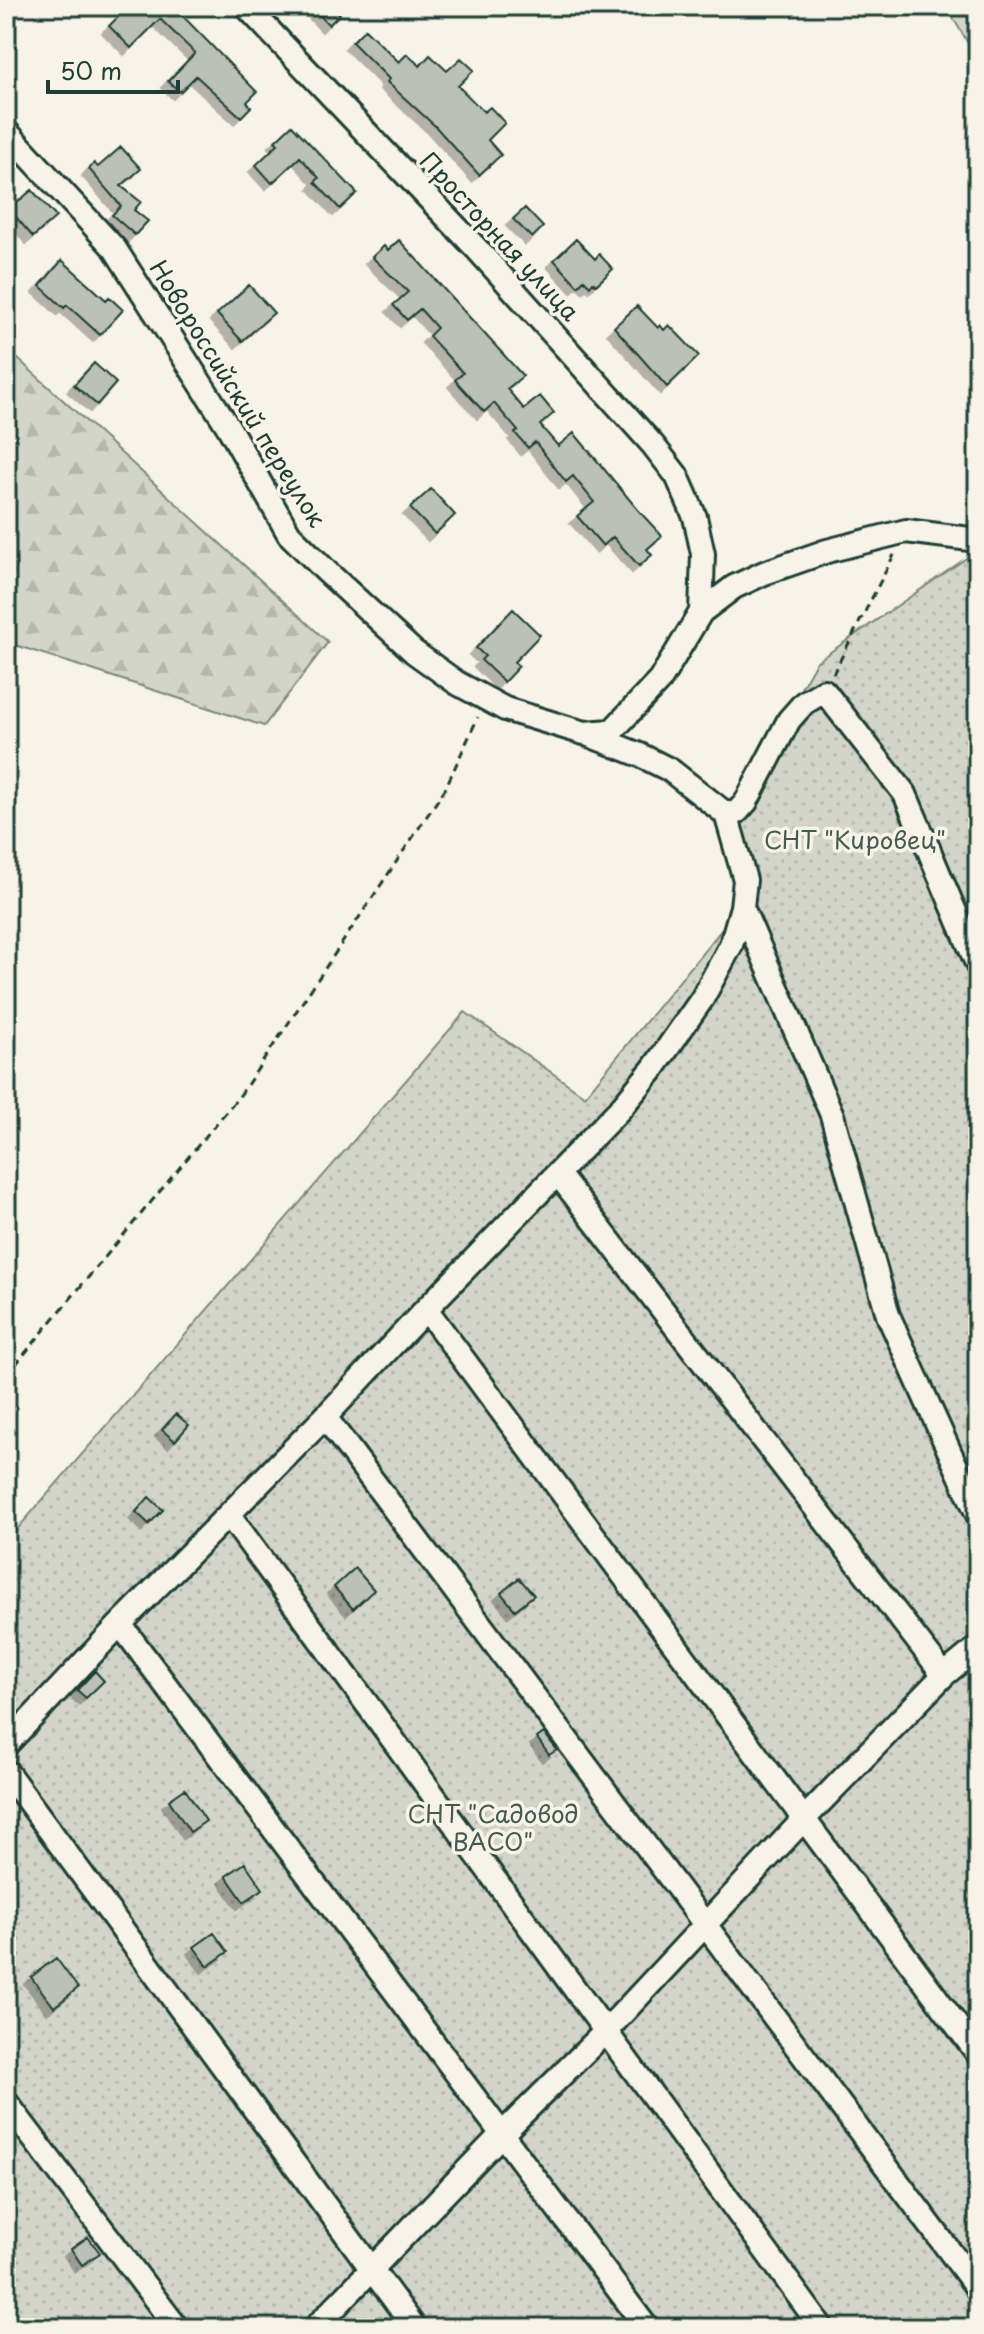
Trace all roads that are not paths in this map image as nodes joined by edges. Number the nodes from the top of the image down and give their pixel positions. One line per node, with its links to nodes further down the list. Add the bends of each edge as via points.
1 (246, 6): 4 (street, Просторная улица, via 476,248 677,476 695,517 703,554)
2 (6, 131): 5 (street, Новороссийский переулок, via 115,249 229,428 289,534 414,652 457,683 505,709)
3 (978, 540): 4 (street, via 906,531 827,551 734,587)
4 (701, 612): 5 (street, via 660,680 612,731)
5 (584, 733): 6 (street, Новороссийский переулок, via 670,770)
6 (726, 814): 7 (street, via 745,880); 8 (street, via 746,802 789,720 824,691 905,794)
7 (742, 907): 9 (street, via 731,945 678,1034 619,1110); 13 (street, via 832,1115 888,1315)
8 (978, 966)
9 (558, 1174): 10 (street); 16 (street)
10 (426, 1309): 11 (street); 19 (street)
11 (325, 1417): 12 (street); 20 (street)
12 (229, 1515): 14 (street); 21 (street)
13 (978, 1515)
14 (120, 1624): 17 (street); 24 (street)
15 (978, 1647): 16 (street)
16 (944, 1675): 19 (street)
17 (6, 1745)
18 (6, 1771): 25 (street)
19 (804, 1819): 20 (street); 22 (street)
20 (704, 1924): 21 (street); 26 (street)
21 (605, 2032): 24 (street); 31 (street)
22 (978, 2054)
23 (6, 2102): 27 (street)
24 (502, 2134): 25 (street); 30 (street)
25 (372, 2269): 28 (street); 29 (street)
26 (978, 2289)
27 (177, 2328)
28 (315, 2328)
29 (415, 2328)
30 (647, 2328)
31 (822, 2328)

